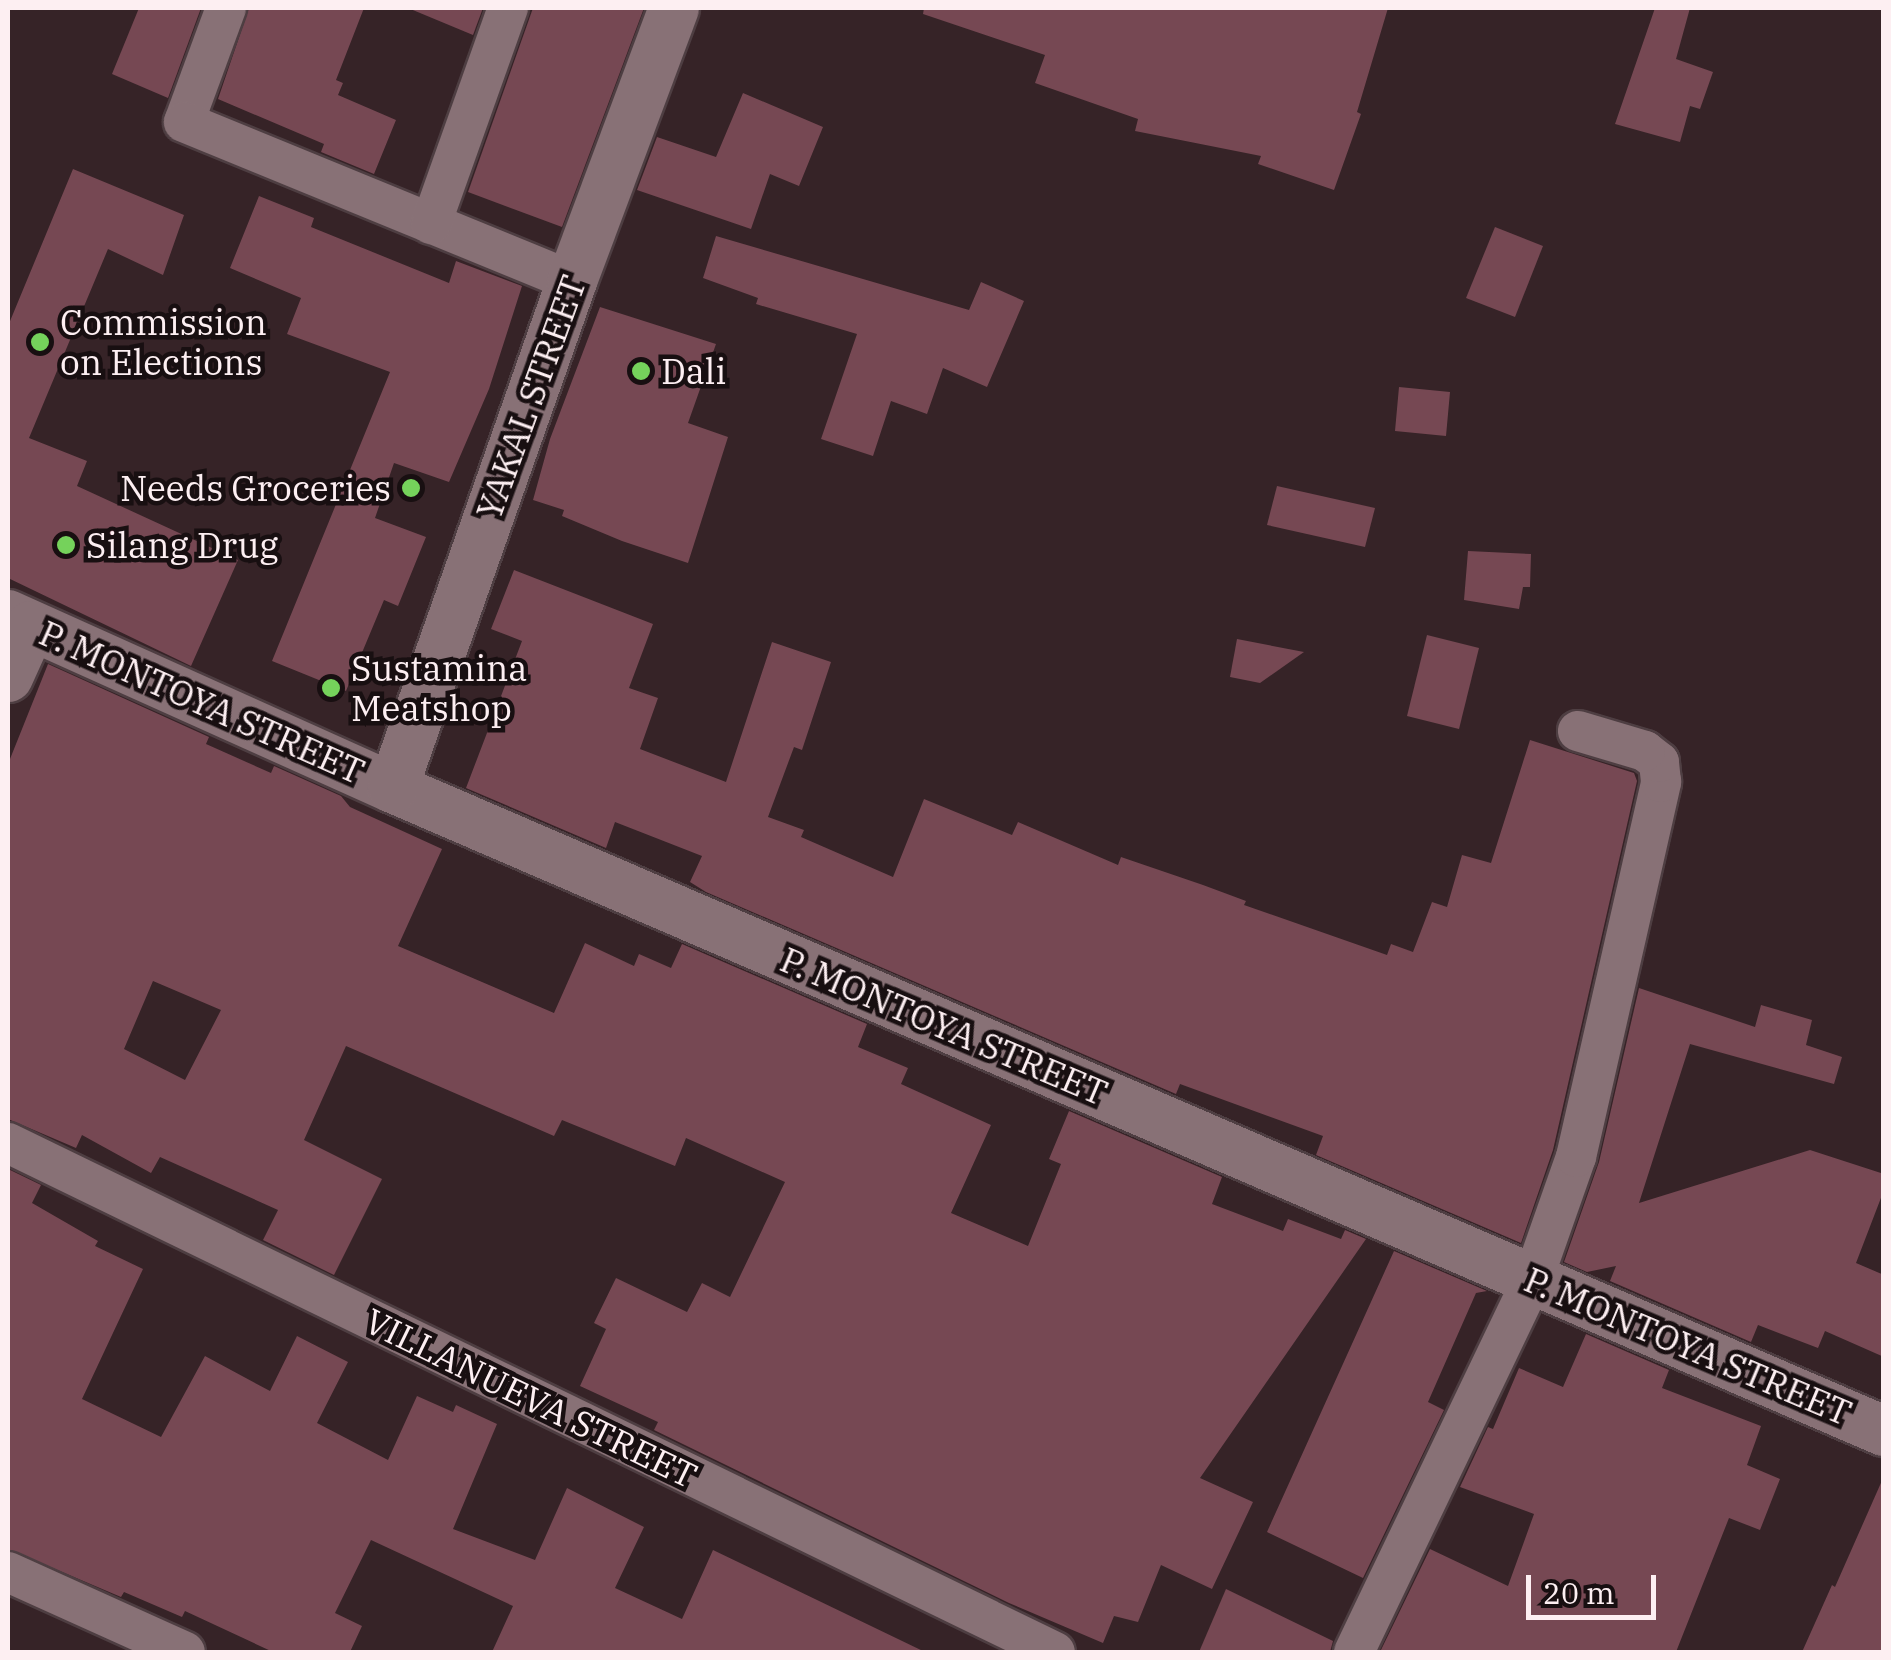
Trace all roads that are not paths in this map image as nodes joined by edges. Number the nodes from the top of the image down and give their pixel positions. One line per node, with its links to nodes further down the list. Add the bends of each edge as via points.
1 (226, 8): 4 (street, via 184,122)
2 (508, 8): 4 (street)
3 (674, 8): 5 (street, YAKAL STREET)
4 (431, 224): 5 (street)
5 (572, 281): 9 (street, YAKAL STREET)
6 (19, 620): 7 (street); 9 (street, P. MONTOYA STREET)
7 (8, 677)
8 (1578, 732): 11 (street, via 1645,751 1659,762 1661,782 1576,1157)
9 (393, 788): 11 (street, P. MONTOYA STREET)
10 (8, 1143): 15 (street, VILLANUEVA STREET)
11 (1533, 1279): 12 (street, P. MONTOYA STREET); 16 (street)
12 (1884, 1431)
13 (8, 1572): 14 (street)
14 (185, 1652)
15 (1055, 1652)
16 (1354, 1652)

